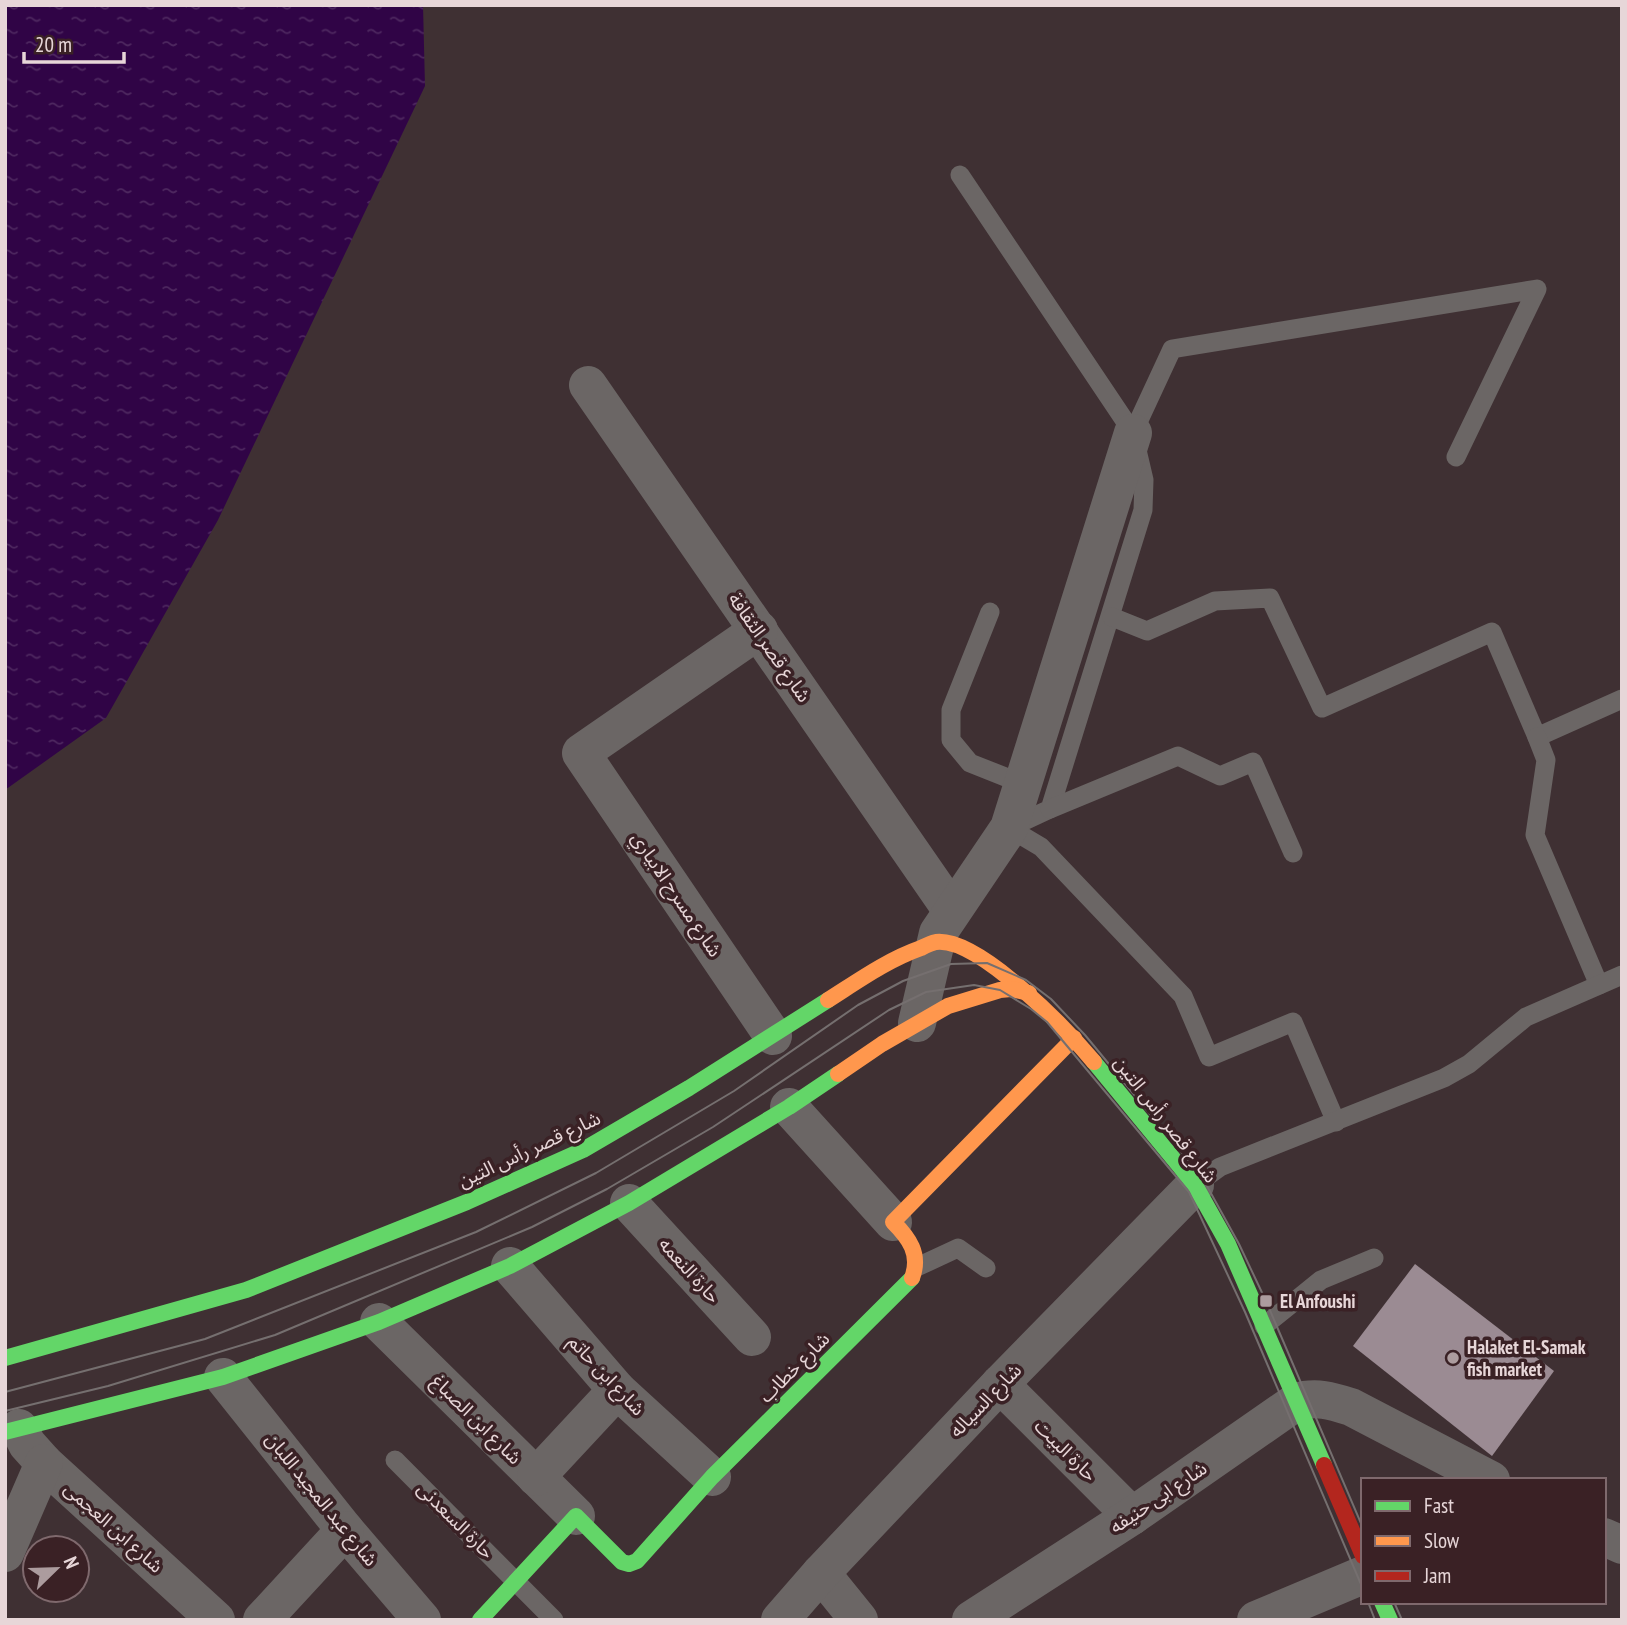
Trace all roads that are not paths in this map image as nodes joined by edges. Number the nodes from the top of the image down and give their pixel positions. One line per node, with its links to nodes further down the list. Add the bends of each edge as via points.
1 (960, 175): 3 (lane)
2 (588, 385): 7 (street, شارع قصر الثقافة)
3 (1133, 433): 4 (lane, via 1172,349 1537,289); 6 (lane, via 1144,480 1143,510); 10 (street)
4 (1456, 457)
5 (990, 612): 10 (lane, via 951,709 951,740 970,764)
6 (1112, 617): 9 (lane, via 1147,631 1215,601 1270,598 1322,708 1492,632); 11 (lane)
7 (759, 630): 14 (street, شارع قصر الثقافة); 19 (street, شارع مسرح الابياري, via 581,753)
8 (1622, 699): 9 (lane)
9 (1537, 737): 16 (lane, via 1546,760 1535,835)
10 (1023, 784): 12 (street)
11 (1050, 809): 12 (lane); 13 (lane, via 1178,756 1220,776 1253,762)
12 (1009, 828): 14 (street); 22 (lane, via 1041,847 1182,996 1209,1057 1293,1022)
13 (1293, 853)
14 (944, 927): 17 (main road, شارع قصر رأس التين, via 967,950); 18 (street); 19 (main road, شارع قصر رأس التين)
15 (1622, 975): 16 (lane)
16 (1600, 985): 22 (lane, via 1526,1017 1469,1064 1444,1078)
17 (1029, 993): 18 (main road, via 1000,990 965,999); 20 (main road, شارع قصر رأس التين)
18 (917, 1023): 21 (main road)
19 (773, 1036): 33 (main road, شارع قصر رأس التين, via 583,1150 467,1202 246,1290)
20 (1074, 1038): 23 (main road, شارع قصر رأس التين); 25 (main road)
21 (789, 1107): 24 (main road); 25 (street)
22 (1336, 1122): 23 (lane, via 1220,1167)
23 (1195, 1185): 31 (main road, شارع قصر رأس التين, via 1228,1244); 35 (street, شارع السياله)
24 (629, 1203): 27 (main road); 32 (street, حارة النعمه)
25 (893, 1222): 28 (main road, via 907,1236)
26 (1374, 1258): 31 (lane, via 1321,1280)
27 (510, 1266): 30 (main road); 36 (street, شارع ابن حاتم)
28 (917, 1267): 29 (lane, via 958,1248); 42 (main road, شارع خطاب, via 911,1281)
29 (986, 1268)
30 (379, 1322): 34 (main road); 41 (street, شارع ابن الصباغ)
31 (1264, 1326): 37 (main road, شارع قصر رأس التين)
32 (751, 1337)
33 (5, 1358)
34 (223, 1377): 38 (main road); 46 (street, شارع عبد المجيد اللبان)
35 (1000, 1384): 45 (street, حارة البيت); 51 (street, شارع السياله)
36 (617, 1390): 41 (street); 42 (street, شارع ابن حاتم)
37 (1296, 1402): 43 (street, via 1328,1400 1351,1407); 45 (street, شارع ابى حنيفه); 49 (main road, شارع قصر رأس التين)
38 (12, 1430): 40 (street, شارع ابن العجمى)
39 (395, 1460): 53 (lane, حارة السعدنى)
40 (44, 1463): 50 (street); 55 (street, شارع ابن العجمى)
41 (536, 1477): 44 (street, شارع ابن الصباغ)
42 (712, 1477): 44 (main road, شارع خطاب, via 633,1563 622,1562)
43 (1487, 1478)
44 (576, 1516): 53 (main road)
45 (1132, 1516): 62 (street, شارع ابى حنيفه)
46 (345, 1530): 56 (street); 57 (street, شارع عبد المجيد اللبان)
47 (1606, 1538): 48 (street)
48 (1622, 1545)
49 (1361, 1551)
50 (5, 1553)
51 (821, 1573): 60 (street, شارع السياله); 61 (street)
52 (1361, 1576): 63 (street)
53 (516, 1581): 58 (main road); 59 (lane, حارة السعدنى)
54 (1383, 1604): 64 (main road)
55 (216, 1620)
56 (262, 1620)
57 (422, 1620)
58 (480, 1620)
59 (554, 1620)
60 (780, 1620)
61 (859, 1620)
62 (971, 1620)
63 (1256, 1620)
64 (1390, 1620)

